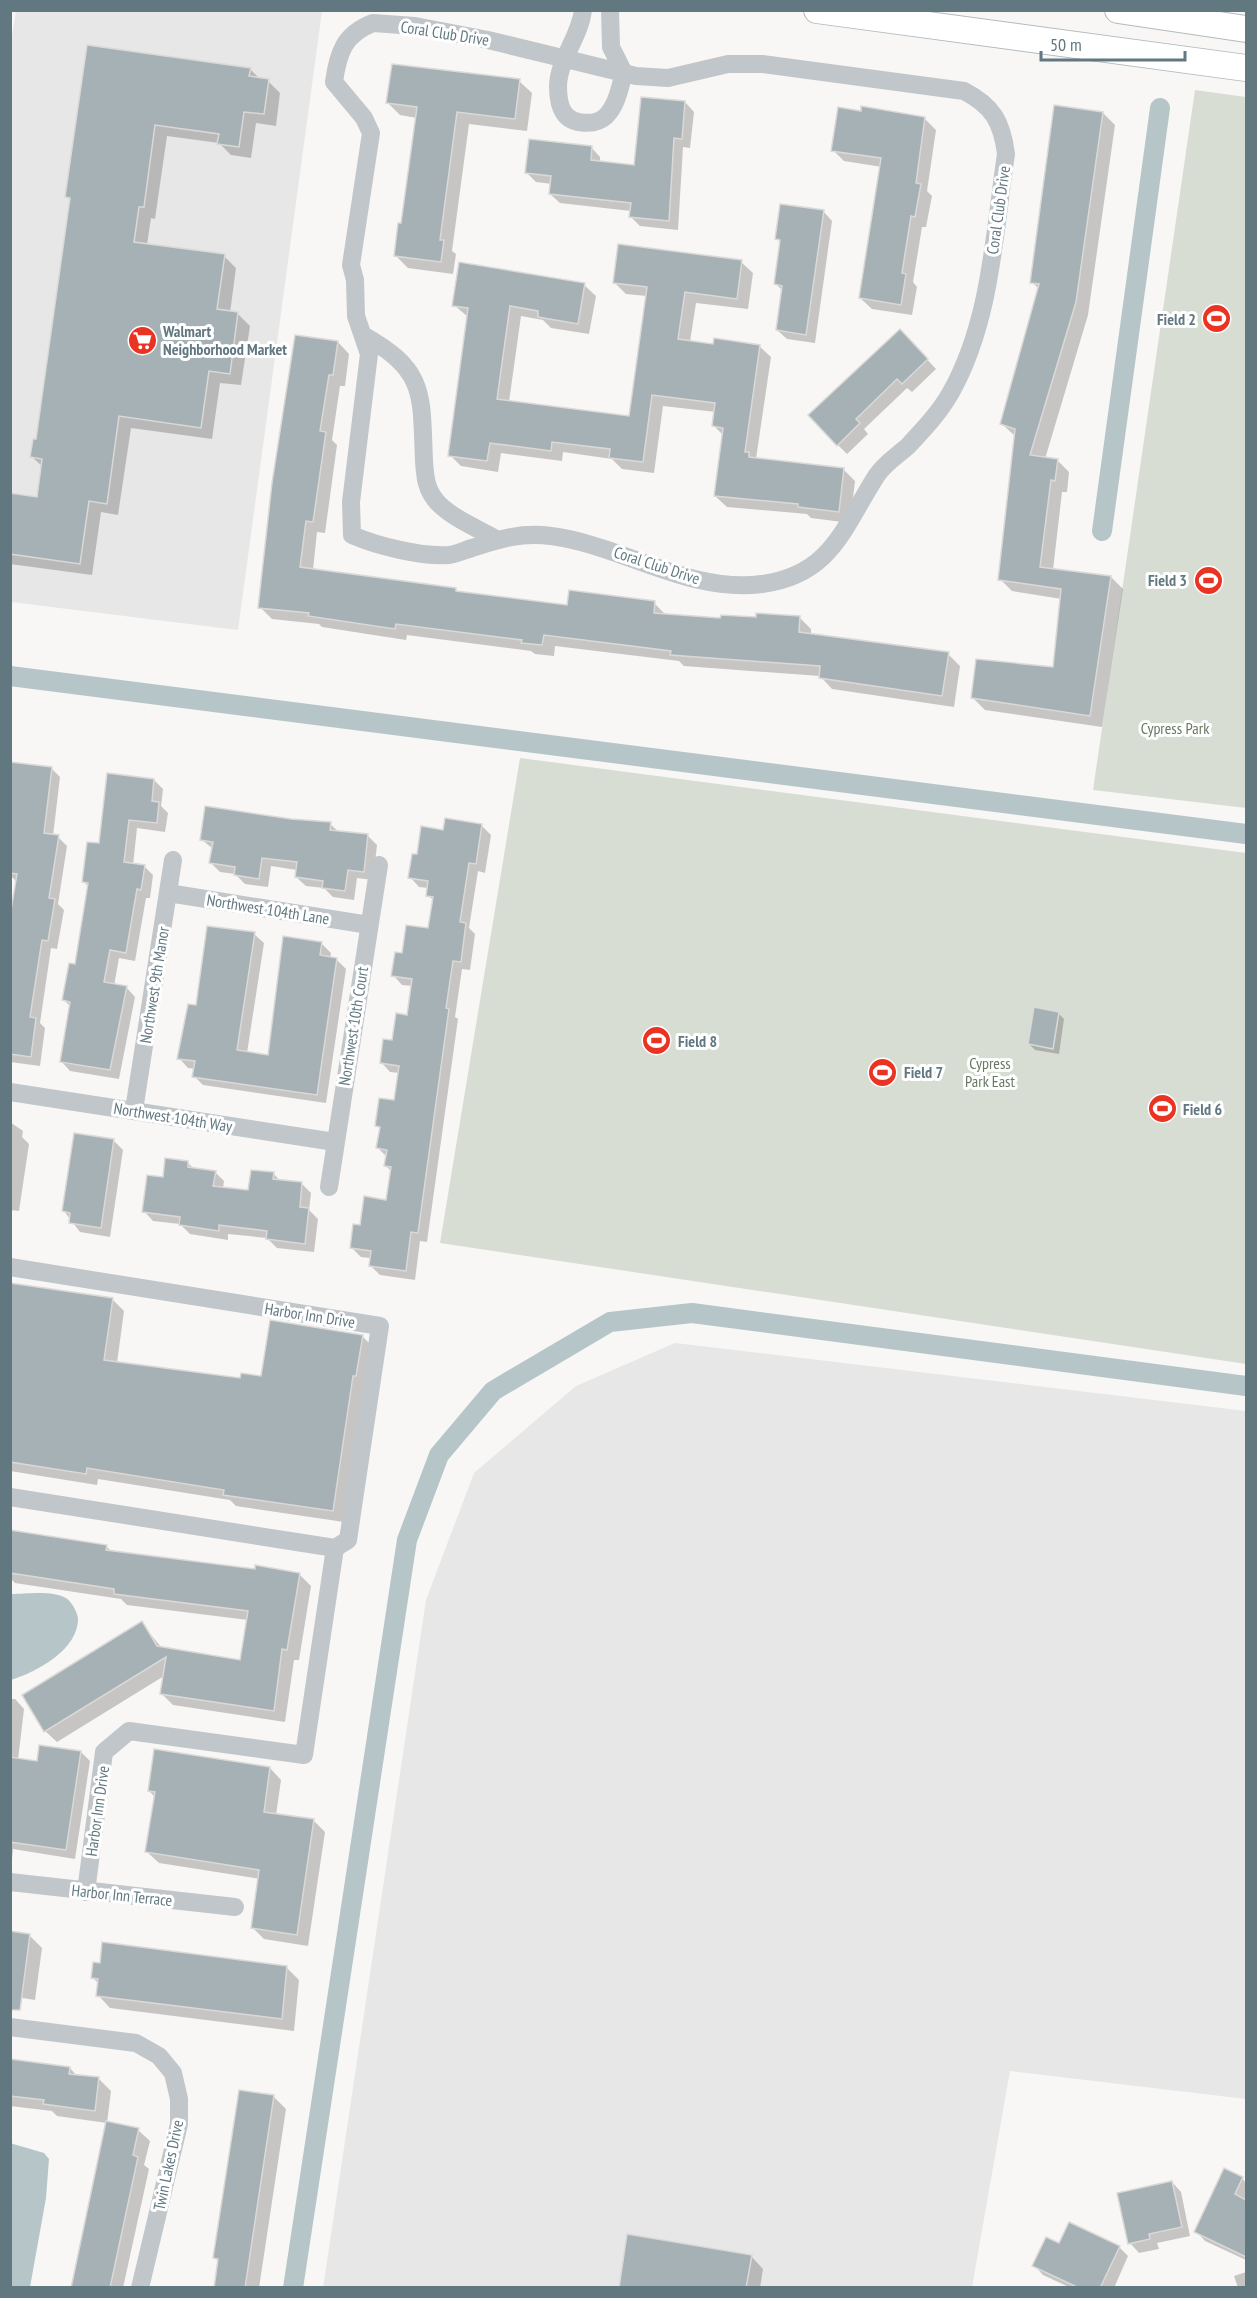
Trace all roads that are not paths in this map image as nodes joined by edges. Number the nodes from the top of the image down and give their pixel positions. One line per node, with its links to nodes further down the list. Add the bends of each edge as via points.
1 (583, 10): 6 (street, via 582,22)
2 (610, 10): 8 (street, via 611,47)
3 (817, 10): 7 (main road)
4 (1118, 10): 5 (main road)
5 (1246, 29)
6 (564, 58): 8 (street, Coral Club Drive); 8 (street, via 559,98 563,113 573,121 591,123 606,117 616,102); 9 (street, Coral Club Drive, via 488,40 373,23 358,29 344,43 334,82 364,118 371,134 351,266 356,316)
7 (1246, 68)
8 (624, 73): 10 (street, Coral Club Drive, via 668,78 728,64 762,64 964,91 981,100 1003,130 1006,154 985,300 951,393 908,446 879,472 837,545 817,564 763,584 729,586 589,543 520,533)
9 (363, 335): 10 (street, via 390,350 412,374 422,397 425,483 439,504); 10 (street, Coral Club Drive, via 369,354 351,502 352,536 382,548 449,555)
10 (498, 540)
11 (173, 860): 13 (street, Northwest 9th Manor)
12 (379, 865): 14 (street, Northwest 10th Court)
13 (168, 893): 14 (street, Northwest 104th Lane); 16 (street, Northwest 9th Manor)
14 (369, 925): 17 (street, Northwest 10th Court)
15 (10, 1092): 16 (street, Northwest 104th Way)
16 (134, 1110): 17 (street, Northwest 104th Way)
17 (335, 1142): 18 (street, Northwest 10th Court)
18 (329, 1188)
19 (10, 1268): 21 (street, Harbor Inn Drive, via 380,1326 348,1540)
20 (10, 1497): 21 (street)
21 (335, 1548): 23 (street, Harbor Inn Drive, via 304,1755 129,1731 104,1752)
22 (10, 1882): 23 (street, Harbor Inn Terrace)
23 (86, 1892): 24 (street, Harbor Inn Terrace)
24 (235, 1907)
25 (10, 2026): 26 (street, Twin Lakes Drive, via 136,2043 159,2056 173,2073 179,2124)
26 (140, 2288)

